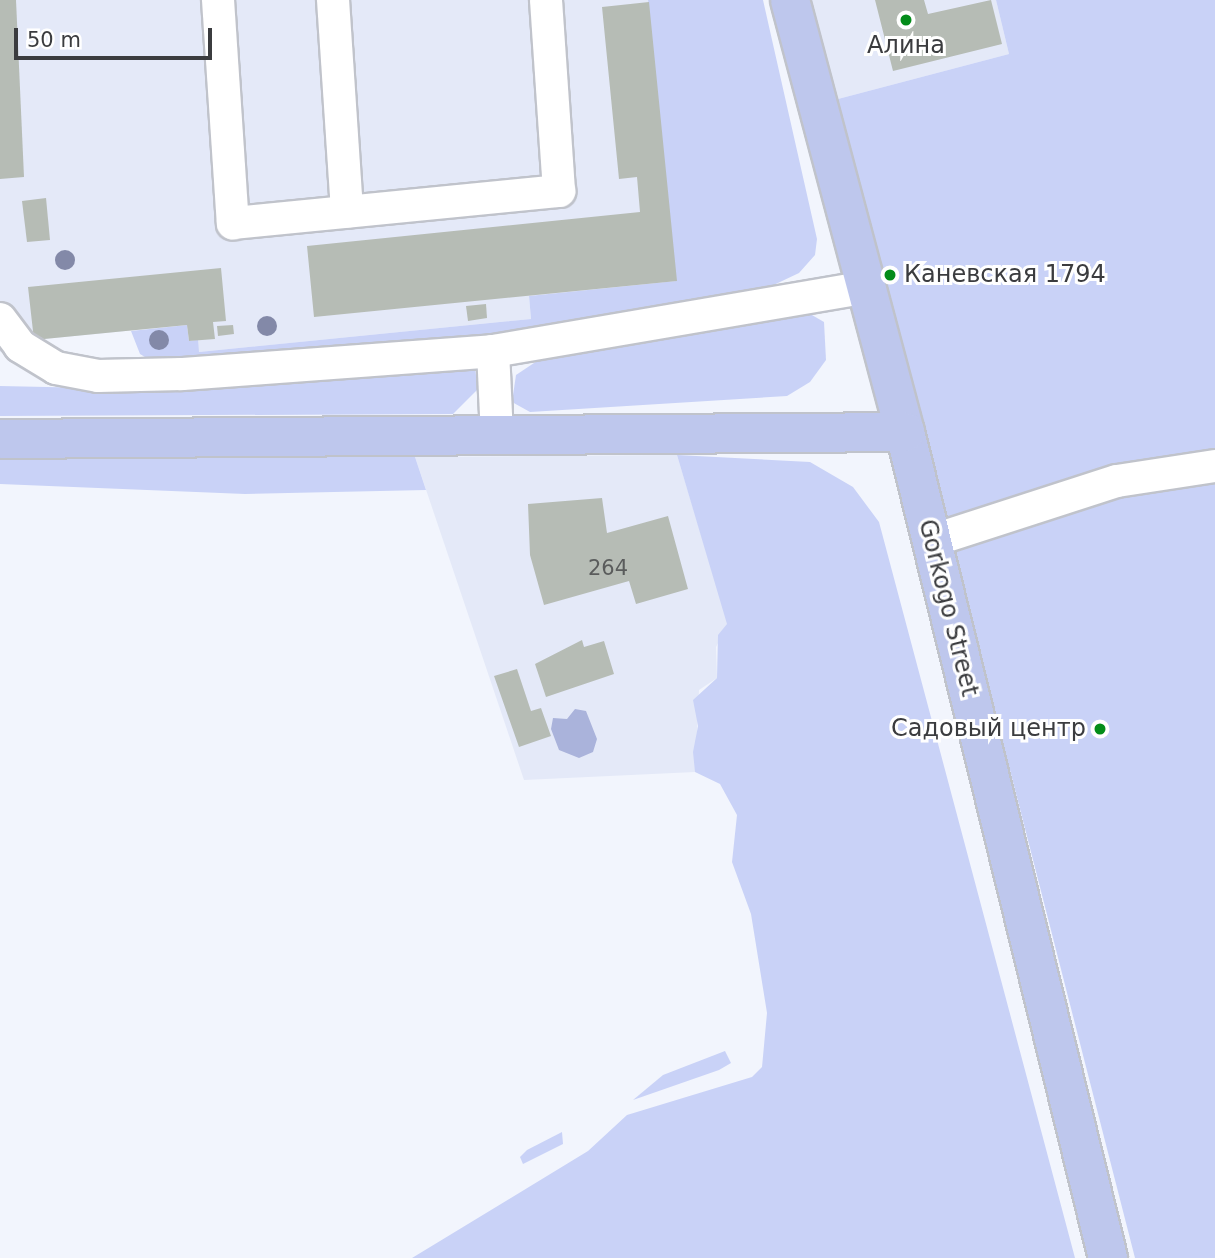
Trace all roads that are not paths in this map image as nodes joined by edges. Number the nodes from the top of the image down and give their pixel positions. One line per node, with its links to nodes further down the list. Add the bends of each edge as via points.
1 (218, 0): 5 (lane, via 233,223)
2 (333, 0): 5 (lane)
3 (546, 0): 5 (lane, via 559,191)
4 (790, 0): 6 (main road, Gorkogo Street)
5 (347, 212)
6 (866, 286): 8 (lane); 9 (main road, Gorkogo Street)
7 (0, 319): 8 (lane, via 20,346 42,361 98,376)
8 (493, 351): 10 (lane)
9 (905, 432): 10 (main road); 13 (main road, Gorkogo Street)
10 (497, 436): 11 (main road)
11 (0, 439)
12 (1215, 466): 13 (lane, via 1117,481)
13 (931, 541): 14 (main road, Gorkogo Street)
14 (1108, 1258)

